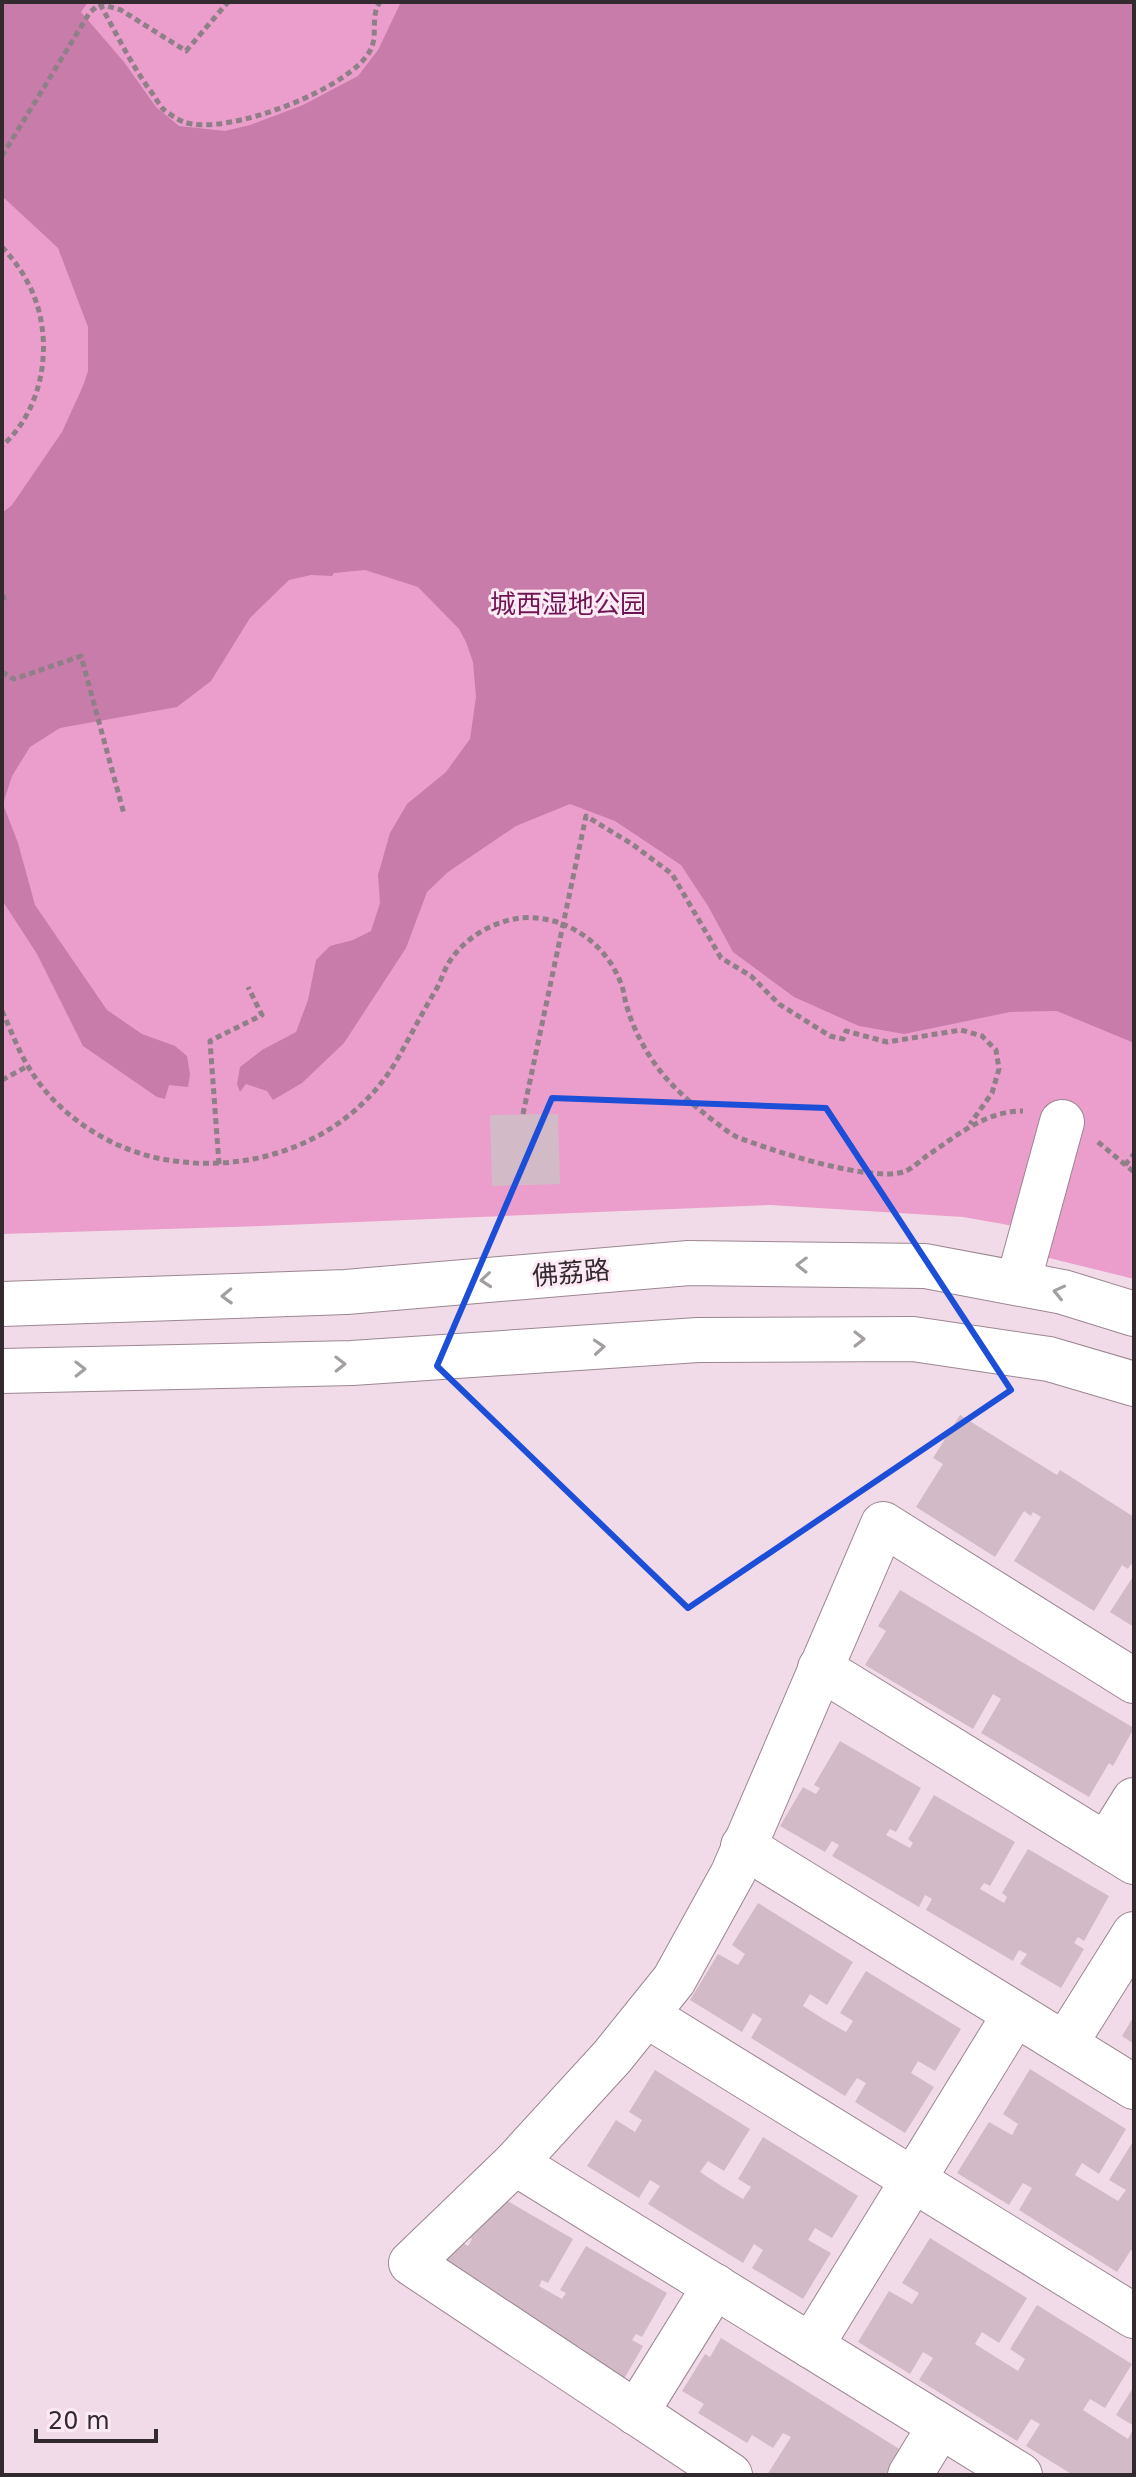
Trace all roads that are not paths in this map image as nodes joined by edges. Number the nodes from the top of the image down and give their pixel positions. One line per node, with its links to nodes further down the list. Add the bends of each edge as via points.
1 (1062, 1122): 2 (main road)
2 (1018, 1283): 3 (main road, 佛荔路, one-way to 3, via 925,1266 689,1263 346,1292); 4 (main road, 佛荔路, one-way to 2)
3 (2, 1304)
4 (1134, 1314)
5 (2, 1371): 6 (main road, one-way to 6, via 352,1363 698,1340 913,1339 1049,1359)
6 (1134, 1384)
7 (820, 1668): 8 (main road, via 883,1524); 10 (main road); 11 (main road)
8 (1134, 1681)
9 (1134, 1800): 11 (main road)
10 (743, 1846): 13 (main road); 14 (main road, via 674,1980)
11 (1120, 1853)
12 (1134, 1934): 15 (main road)
13 (1015, 2014): 15 (main road); 18 (main road)
14 (646, 2015): 17 (main road); 18 (main road)
15 (1065, 2044): 16 (main road)
16 (1134, 2087)
17 (515, 2163): 19 (main road); 22 (main road, via 411,2263)
18 (913, 2180): 20 (main road); 21 (main road)
19 (715, 2286): 21 (main road); 22 (main road)
20 (1134, 2316)
21 (811, 2346): 23 (main road)
22 (636, 2413): 24 (main road)
23 (940, 2426): 25 (main road); 26 (main road)
24 (730, 2475)
25 (910, 2475)
26 (1020, 2475)

